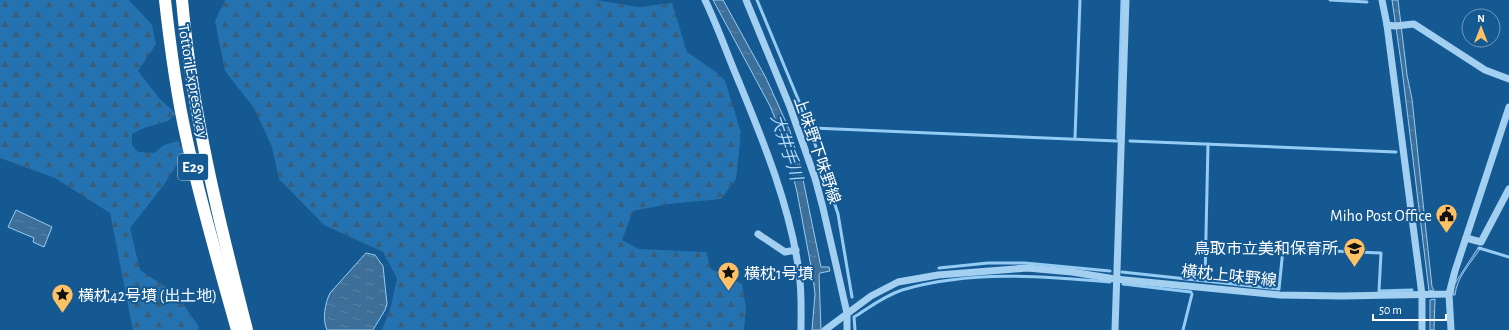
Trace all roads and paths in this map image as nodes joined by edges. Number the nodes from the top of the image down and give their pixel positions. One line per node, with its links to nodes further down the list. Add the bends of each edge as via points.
1 (165, 0): 18 (highway, Tottori Expressway / E29, via 170,48 186,134)
2 (182, 0): 19 (highway, Tottori Expressway / E29, via 186,48 200,128 220,224)
3 (705, 0): 13 (street, via 767,152)
4 (746, 0): 17 (street, 上味野下味野線, via 790,107 815,178)
5 (1126, 0): 14 (street)
6 (1382, 0): 7 (street)
7 (1387, 25): 8 (street, via 1414,24 1485,70); 16 (street)
8 (1509, 79)
9 (1509, 107): 12 (street)
10 (1509, 189): 12 (street, via 1481,242)
11 (758, 234): 13 (street, via 785,252)
12 (1466, 238): 15 (street)
13 (796, 250): 20 (street, via 802,301)
14 (1116, 278): 16 (street, 横枕上味野線, via 1280,295); 17 (street, 横枕上味野線, via 1027,268 938,275 898,282 870,296); 23 (street)
15 (1449, 294): 16 (street, 横枕上味野線); 25 (street)
16 (1422, 295): 24 (street)
17 (847, 313): 21 (street, 横枕上味野線); 22 (street, 上味野下味野線)
18 (237, 330)
19 (247, 330)
20 (801, 330)
21 (825, 330)
22 (847, 330)
23 (1115, 330)
24 (1422, 330)
25 (1451, 330)

